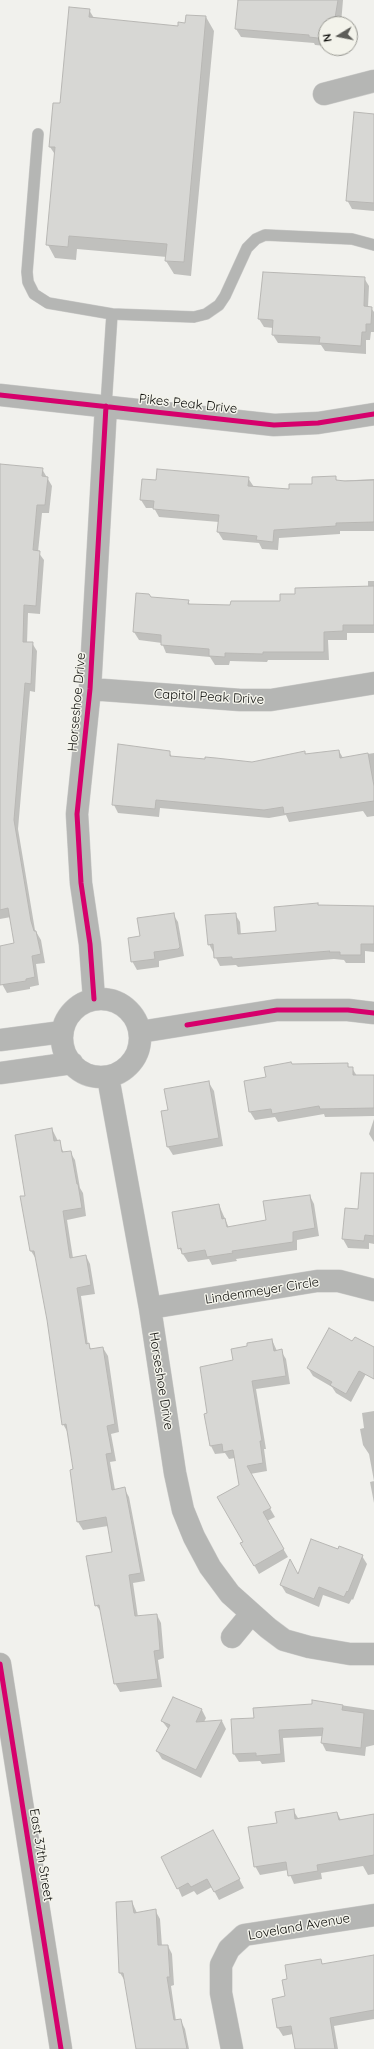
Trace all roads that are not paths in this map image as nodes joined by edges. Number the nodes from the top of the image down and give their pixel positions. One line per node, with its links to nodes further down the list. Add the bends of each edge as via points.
1 (374, 81): 2 (street)
2 (324, 94)
3 (38, 134): 5 (lane, via 28,282 38,298 48,304)
4 (374, 245): 5 (lane, via 352,239 265,235 256,239 247,248 225,296 219,305 206,314 194,317)
5 (112, 314): 7 (lane)
6 (0, 395): 7 (street, Pikes Peak Drive)
7 (106, 406): 8 (street, Pikes Peak Drive, via 274,424 318,423); 10 (street, Horseshoe Drive)
8 (374, 414)
9 (374, 683): 10 (street, Capitol Peak Drive, via 271,700)
10 (90, 689): 11 (street, Horseshoe Drive, via 77,814 81,883 90,944)
11 (94, 999): 13 (street, via 73,1011); 14 (street, via 107,999 128,1010 136,1020)
12 (374, 1013): 14 (street, via 348,1010 277,1010)
13 (62, 1032): 15 (street); 16 (street, via 63,1044)
14 (140, 1032): 18 (street, via 140,1044 132,1061 119,1073)
15 (0, 1040)
16 (72, 1063): 17 (street); 18 (street, via 84,1073)
17 (0, 1073)
18 (108, 1077): 20 (street, Horseshoe Drive)
19 (374, 1290): 20 (street, Lindenmeyer Circle, via 339,1281 317,1281)
20 (150, 1308): 21 (street, Horseshoe Drive, via 183,1510 210,1568 230,1594)
21 (251, 1614): 22 (street); 23 (street, Horseshoe Drive, via 284,1640 350,1654)
22 (232, 1637)
23 (374, 1654)
24 (0, 1664): 26 (main road, East 37th Street)
25 (374, 1915): 27 (street, Loveland Avenue, via 244,1936 229,1949 221,1965 222,1993)
26 (61, 2049)
27 (232, 2049)

